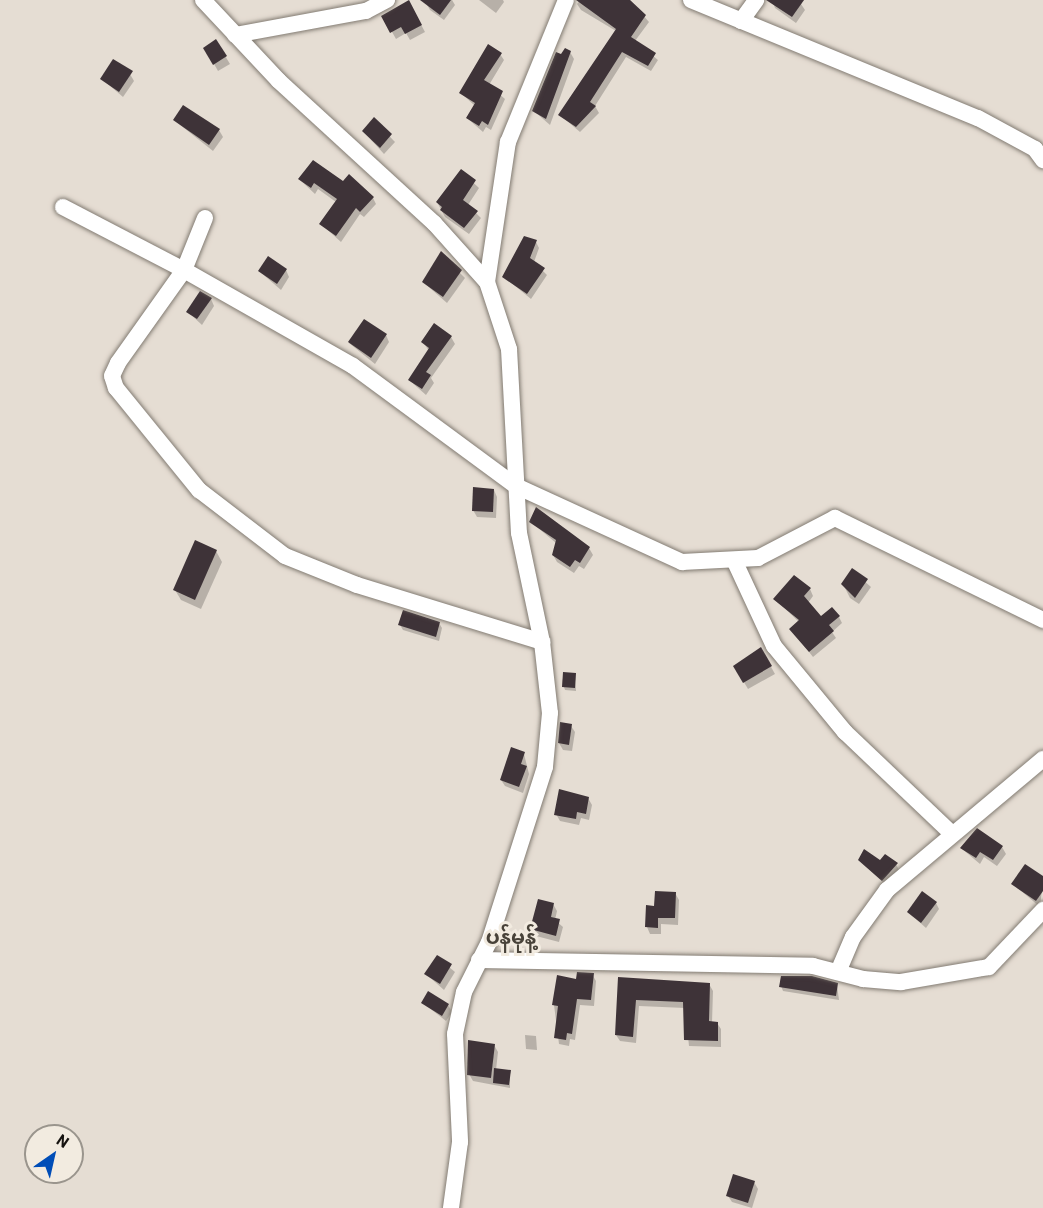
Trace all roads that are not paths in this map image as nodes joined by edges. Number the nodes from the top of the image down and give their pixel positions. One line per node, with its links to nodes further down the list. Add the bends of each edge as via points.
1 (203, 0): 7 (street)
2 (387, 0): 7 (street, via 366,11)
3 (691, 0): 6 (street)
4 (756, 0): 6 (street)
5 (560, 2): 12 (street, via 508,142)
6 (741, 21): 8 (street, via 978,118 1035,149)
7 (235, 35): 12 (street, via 279,81 434,223)
8 (1043, 160)
9 (63, 207): 11 (street)
10 (205, 218): 11 (street)
11 (184, 270): 13 (street, via 353,366); 16 (street, via 112,376 116,388 199,490 285,556 357,585)
12 (487, 282): 13 (street, via 509,349)
13 (516, 486): 14 (street, via 682,562); 16 (street, via 519,533)
14 (734, 560): 15 (street, via 758,558 835,518); 18 (street, via 774,646 845,732)
15 (1043, 620)
16 (542, 642): 20 (street, via 550,713 545,768)
17 (1043, 759): 18 (street)
18 (952, 834): 21 (street, via 887,890 853,937)
19 (1043, 910): 21 (street, via 989,967 901,982)
20 (479, 960): 21 (street, via 738,963 813,966); 22 (street, via 464,992 455,1034 460,1142)
21 (838, 972)
22 (451, 1208)

